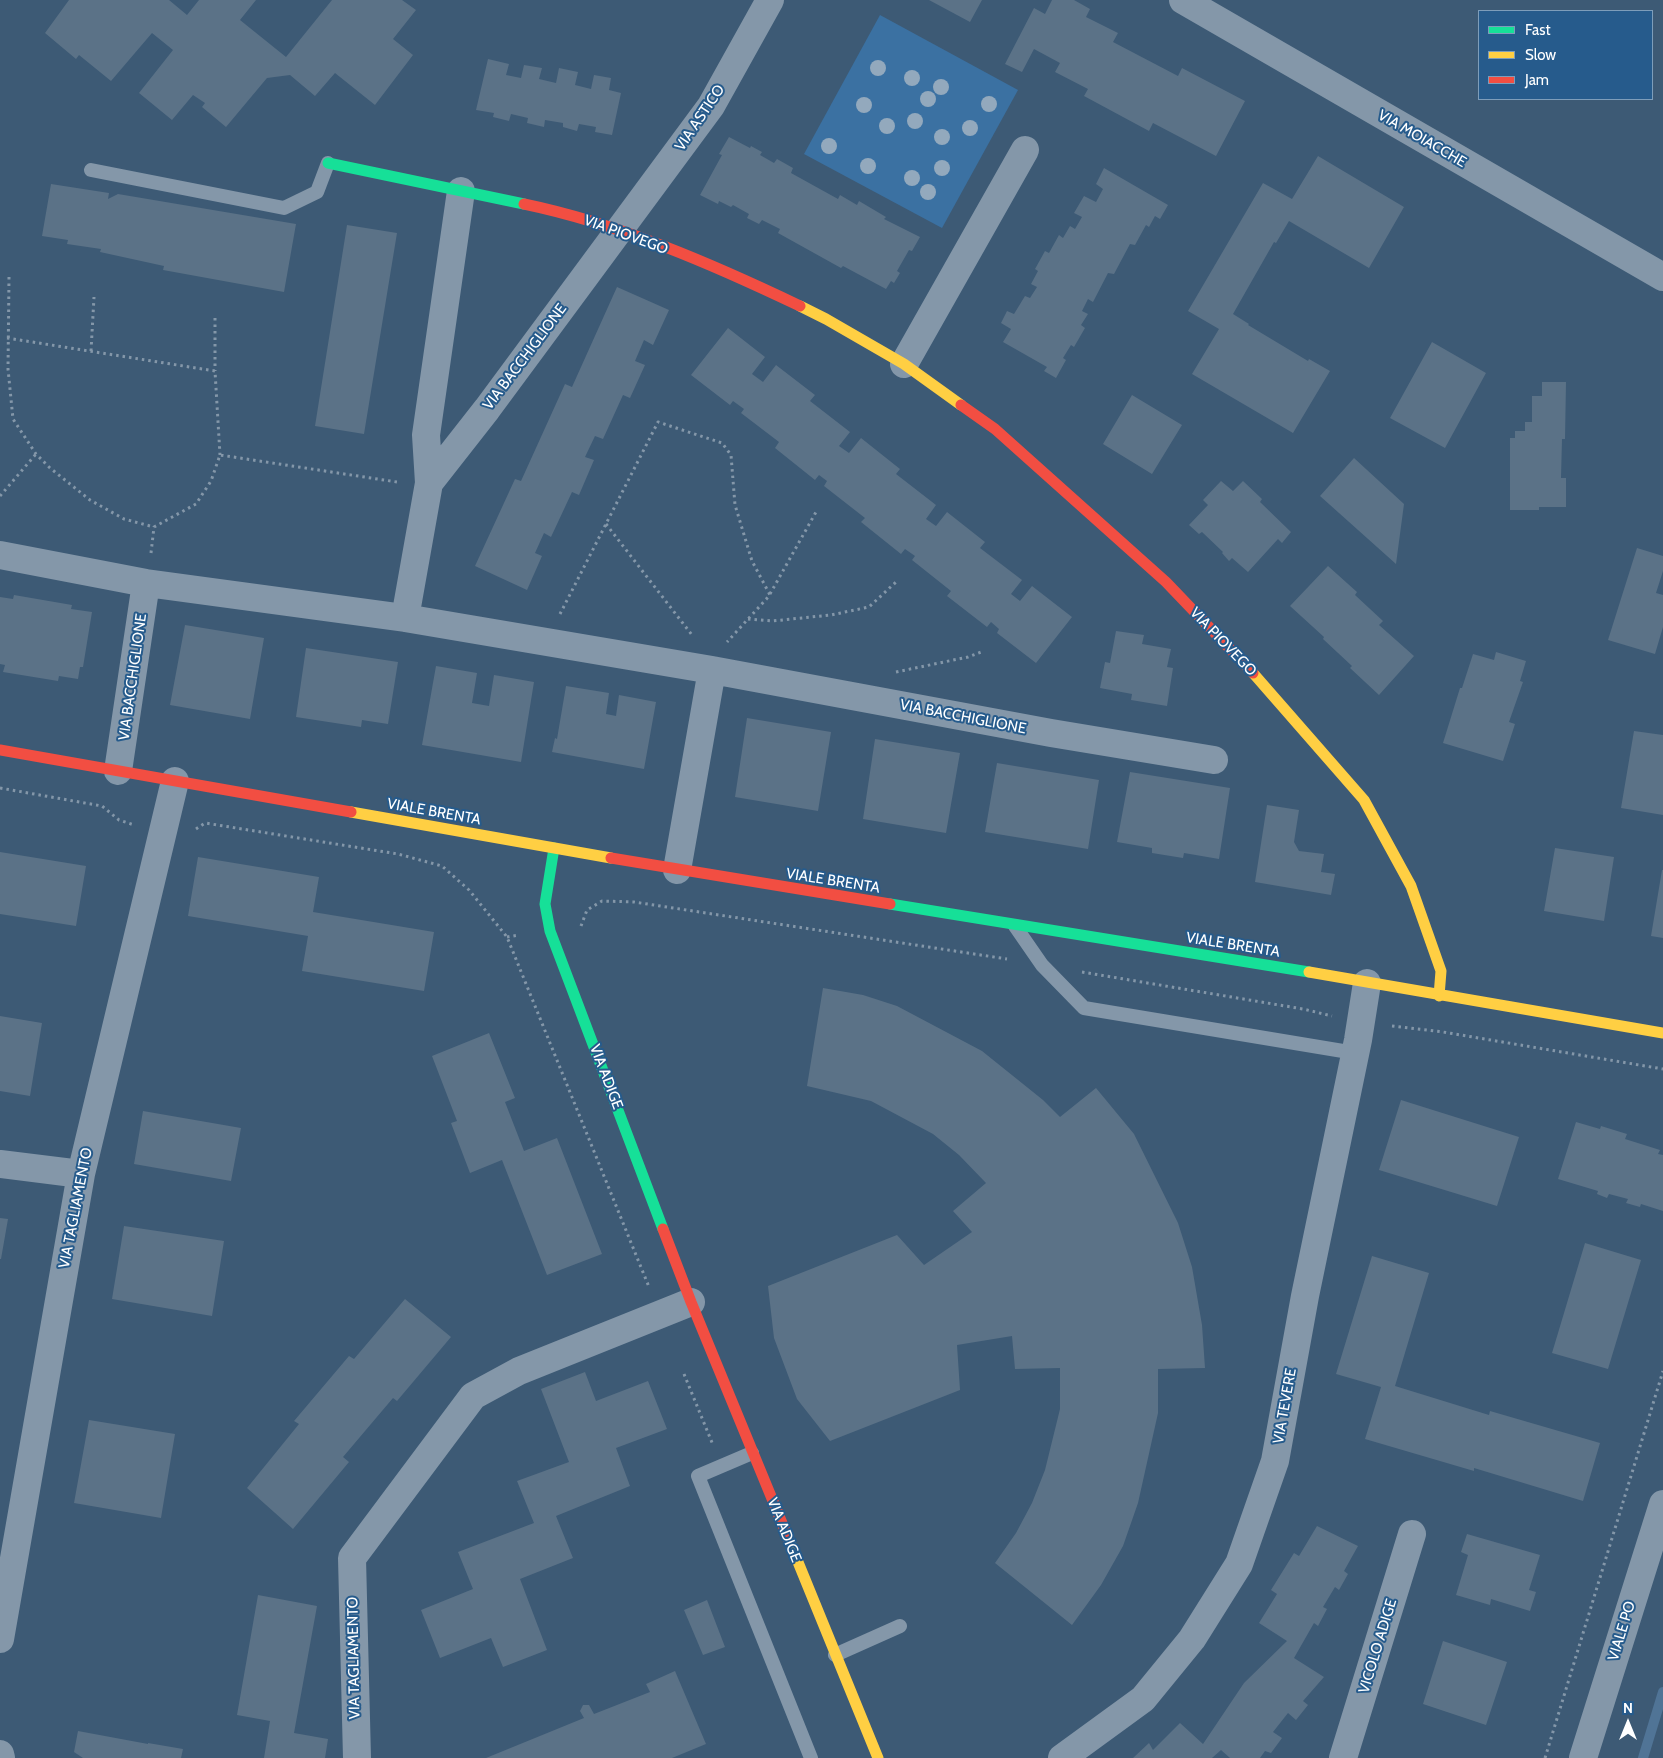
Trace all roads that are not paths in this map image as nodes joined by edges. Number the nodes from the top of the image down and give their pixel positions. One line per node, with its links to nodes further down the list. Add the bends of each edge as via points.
1 (770, 0): 7 (street, VIA ASTICO, via 711,106)
2 (1182, 0): 8 (street, VIA MOIACCHE)
3 (1024, 150): 9 (street)
4 (328, 164): 5 (lane, via 317,192 284,208); 6 (street, VIA PIOVEGO)
5 (91, 170)
6 (461, 191): 7 (street, VIA PIOVEGO, via 561,212); 10 (street, VIA BACCHIGLIONE, via 426,435)
7 (620, 230): 9 (street, VIA PIOVEGO, via 744,279 826,319); 10 (street, VIA BACCHIGLIONE)
8 (1663, 277)
9 (904, 364): 23 (street, VIA PIOVEGO, via 995,429 1166,582 1269,690 1364,800 1411,886 1441,971)
10 (428, 483): 13 (street, VIA BACCHIGLIONE)
11 (0, 555): 12 (street, VIA BACCHIGLIONE)
12 (149, 571): 13 (street, VIA BACCHIGLIONE); 17 (street, VIA BACCHIGLIONE)
13 (405, 618): 14 (street, VIA BACCHIGLIONE)
14 (712, 670): 16 (street, VIA BACCHIGLIONE); 20 (street)
15 (0, 750): 17 (street, VIALE BRENTA)
16 (1214, 760)
17 (118, 770): 18 (street, VIALE BRENTA)
18 (175, 782): 19 (street, VIALE BRENTA); 27 (street, VIA TAGLIAMENTO)
19 (554, 848): 20 (street, VIALE BRENTA); 28 (street, VIA ADIGE, via 545,904 550,931)
20 (678, 870): 21 (street, VIALE BRENTA)
21 (1014, 926): 22 (street, VIALE BRENTA); 25 (lane, via 1042,965 1084,1008)
22 (1367, 983): 23 (street, VIALE BRENTA); 25 (street, VIA TEVERE)
23 (1439, 996): 24 (street, VIALE BRENTA)
24 (1663, 1033)
25 (1355, 1053): 41 (street, VIA TEVERE, via 1275,1461 1239,1564 1192,1639 1143,1699)
26 (0, 1164): 27 (street)
27 (81, 1174): 31 (street, VIA TAGLIAMENTO)
28 (691, 1302): 29 (street, VIA ADIGE); 38 (street, VIA TAGLIAMENTO, via 519,1371 473,1396 352,1558)
29 (752, 1453): 35 (street, VIA ADIGE); 39 (lane, via 698,1476)
30 (1663, 1504): 43 (street, VIALE PO)
31 (10, 1523): 34 (street, VIA TAGLIAMENTO)
32 (1412, 1534): 42 (street, VICOLO ADIGE)
33 (900, 1626): 35 (lane)
34 (0, 1639)
35 (835, 1655): 40 (street, VIA ADIGE)
36 (0, 1754): 37 (street)
37 (1, 1758)
38 (357, 1758)
39 (811, 1758)
40 (878, 1758)
41 (1062, 1758)
42 (1343, 1758)
43 (1583, 1758)

